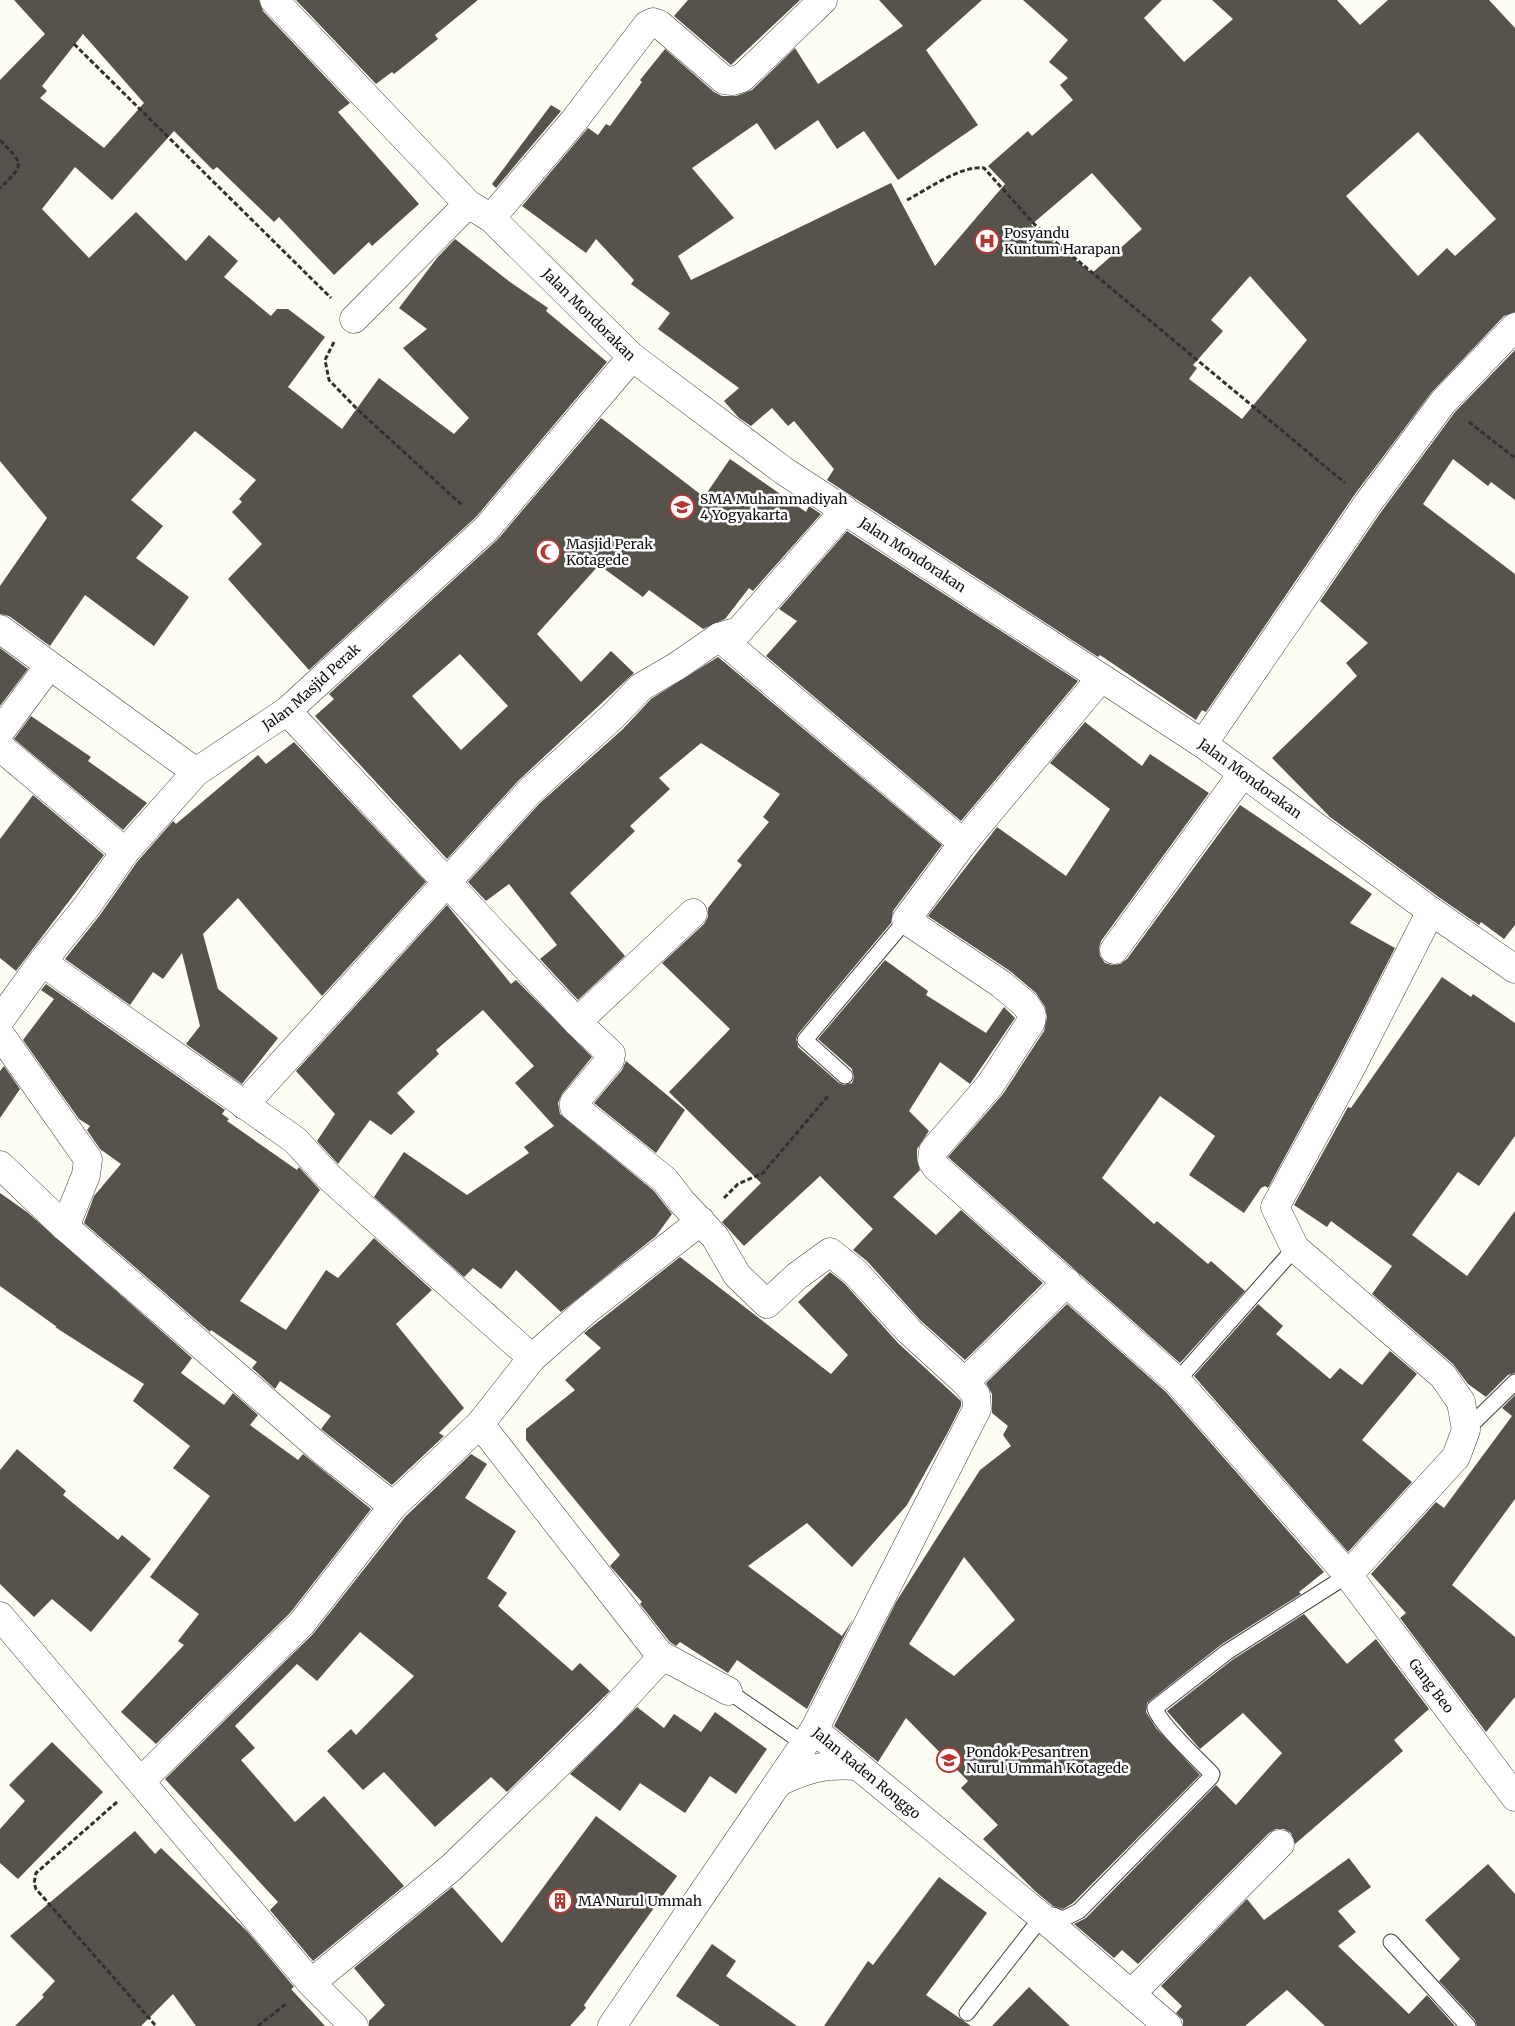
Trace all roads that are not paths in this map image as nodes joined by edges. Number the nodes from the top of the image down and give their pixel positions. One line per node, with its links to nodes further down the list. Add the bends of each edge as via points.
1 (274, 0): 3 (street, Jalan Mondorakan)
2 (823, 0): 4 (street, via 742,78 732,81 724,80 659,24 647,25 573,122)
3 (468, 204): 4 (street, Jalan Mondorakan); 5 (street)
4 (491, 218): 7 (street, Jalan Mondorakan)
5 (354, 319)
6 (1515, 327): 15 (street, via 1443,402 1368,503)
7 (632, 358): 8 (street, Jalan Mondorakan, via 784,471); 13 (street, Jalan Masjid Perak, via 487,528)
8 (845, 510): 10 (street, via 739,631); 12 (street, Jalan Mondorakan)
9 (0, 629): 11 (street)
10 (719, 636): 19 (street); 21 (street, via 678,666 641,687 529,792)
11 (49, 666): 14 (street); 17 (street)
12 (1101, 678): 15 (street, Jalan Mondorakan); 19 (street)
13 (287, 711): 17 (street, Jalan Masjid Perak); 21 (street)
14 (0, 732)
15 (1203, 744): 18 (street, Jalan Mondorakan)
16 (0, 747): 20 (street)
17 (196, 772): 20 (street, Jalan Masjid Perak)
18 (1243, 773): 22 (street, Jalan Mondorakan); 25 (street)
19 (963, 843): 24 (street)
20 (125, 852): 26 (street, Jalan Masjid Perak)
21 (446, 882): 29 (street); 32 (street)
22 (1431, 911): 27 (street, Jalan Mondorakan); 36 (street, via 1352,1066 1277,1200 1275,1210)
23 (693, 913): 29 (street)
24 (906, 920): 31 (lane, via 805,1040); 37 (street, Gang Beo, via 1001,984 1026,1005 1032,1015 1031,1022 990,1085 933,1151 932,1161)
25 (1114, 950)
26 (42, 962): 28 (street, Jalan Masjid Perak); 32 (street)
27 (1515, 969)
28 (0, 1020)
29 (577, 1022): 34 (street, via 612,1057 574,1107 665,1180)
30 (0, 1034): 35 (street, via 88,1159 86,1174)
31 (845, 1076)
32 (244, 1104): 38 (street, via 294,1140 329,1178)
33 (0, 1165): 35 (street)
34 (701, 1221): 38 (street, via 588,1309); 40 (street, via 715,1237 737,1275 767,1304 830,1252)
35 (65, 1227): 44 (street, via 322,1450)
36 (1295, 1248): 39 (lane); 43 (street, via 1443,1376 1461,1402)
37 (1067, 1282): 39 (street, Gang Beo); 40 (street)
38 (532, 1358): 42 (street)
39 (1177, 1381): 45 (street, Gang Beo)
40 (964, 1382): 49 (street, via 976,1395 977,1410)
41 (1515, 1382): 43 (lane)
42 (480, 1424): 44 (street); 47 (street)
43 (1466, 1430): 45 (street, via 1456,1457)
44 (393, 1506): 51 (street, via 302,1623)
45 (1348, 1575): 53 (street, Gang Beo); 55 (lane, via 1227,1652 1155,1708 1212,1774 1211,1777 1079,1911 1063,1919 1053,1915)
46 (0, 1616): 51 (street)
47 (659, 1654): 48 (street); 57 (street, via 658,1660 605,1719 452,1868)
48 (728, 1690): 49 (lane)
49 (810, 1737): 50 (street, Jalan Raden Ronggo); 52 (street, Jalan Raden Ronggo)
50 (857, 1766): 52 (street, via 830,1764 804,1770); 55 (street, Jalan Raden Ronggo)
51 (141, 1781): 57 (street)
52 (779, 1782): 61 (street, Jalan Raden Ronggo)
53 (1515, 1797)
54 (1280, 1844): 58 (street)
55 (1042, 1917): 58 (street, Jalan Raden Ronggo); 59 (lane)
56 (1391, 1942): 63 (lane)
57 (311, 1983): 60 (street)
58 (1132, 1993): 62 (street, Jalan Raden Ronggo)
59 (967, 2013)
60 (354, 2026)
61 (612, 2026)
62 (1168, 2026)
63 (1468, 2026)

